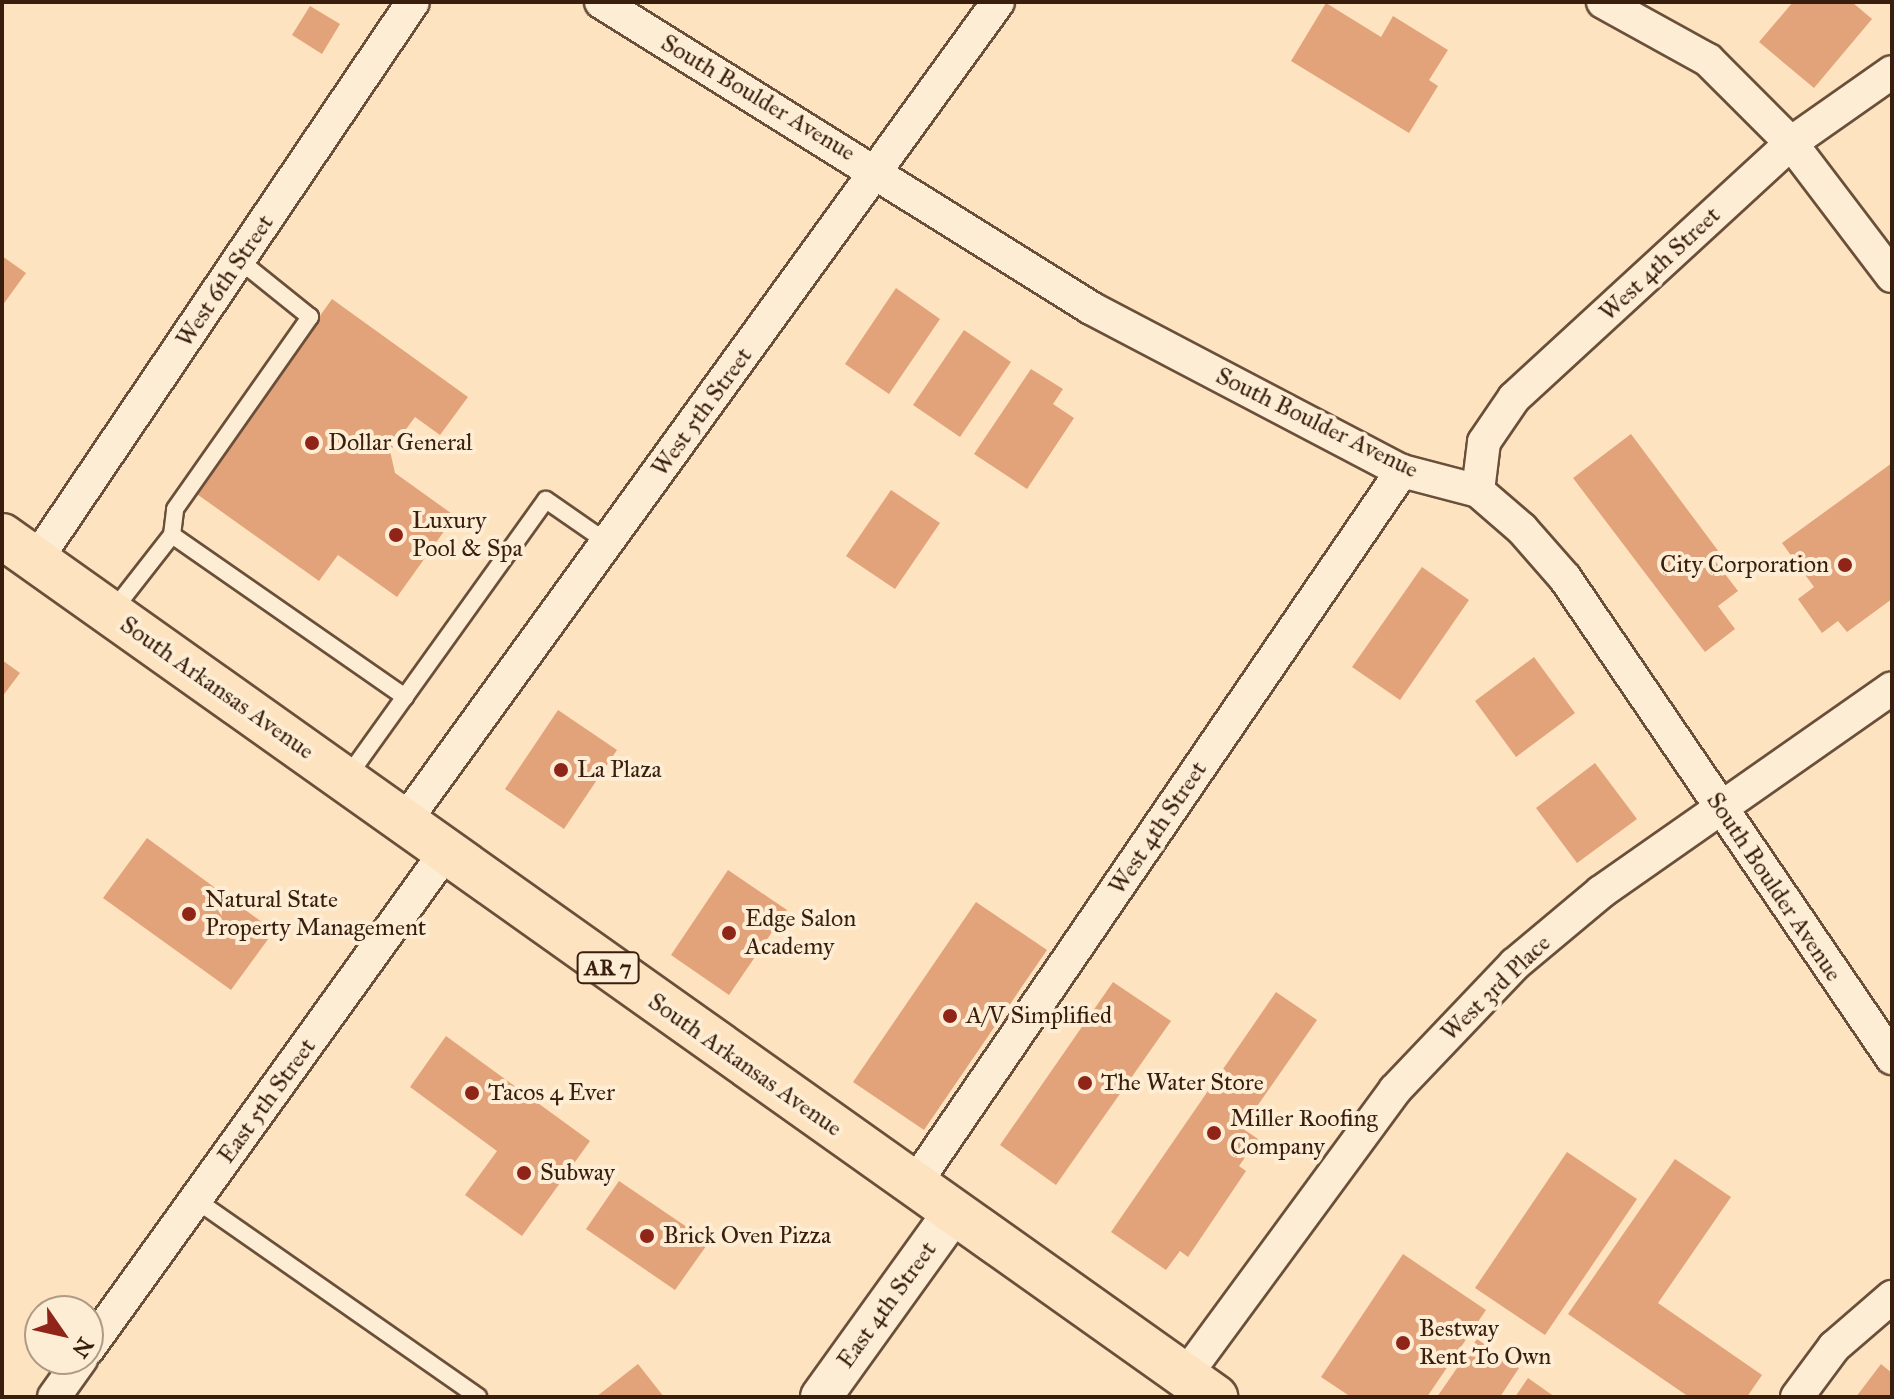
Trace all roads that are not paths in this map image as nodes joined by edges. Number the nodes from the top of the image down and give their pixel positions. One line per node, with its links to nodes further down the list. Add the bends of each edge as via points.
1 (413, 2): 8 (street, West 6th Street)
2 (601, 2): 7 (street, South Boulder Avenue)
3 (998, 2): 7 (street, West 5th Street)
4 (1603, 2): 6 (street, via 1708,60)
5 (1892, 72): 6 (street, West 4th Street)
6 (1791, 143): 9 (street); 11 (street, West 4th Street, via 1514,398 1484,442)
7 (878, 170): 10 (street, South Boulder Avenue, via 1091,308); 13 (street, West 5th Street)
8 (239, 260): 12 (lane, via 310,317 175,509); 14 (street, West 6th Street)
9 (1892, 276)
10 (1402, 471): 11 (street, South Boulder Avenue); 23 (street, West 4th Street)
11 (1478, 491): 19 (street, South Boulder Avenue, via 1522,529 1565,578)
12 (172, 535): 15 (lane); 17 (lane)
13 (608, 543): 17 (lane, via 546,500); 20 (street, West 5th Street)
14 (19, 548): 15 (highway, South Arkansas Avenue / AR 7)
15 (111, 613): 18 (highway, South Arkansas Avenue / AR 7)
16 (1892, 688): 19 (street, West 3rd Place)
17 (405, 697): 18 (lane)
18 (346, 779): 20 (highway, South Arkansas Avenue / AR 7)
19 (1720, 808): 22 (street, South Boulder Avenue); 29 (street, West 3rd Place, via 1601,892 1515,964 1406,1078)
20 (405, 821): 21 (highway, South Arkansas Avenue / AR 7)
21 (445, 853): 23 (highway, South Arkansas Avenue / AR 7); 24 (street, East 5th Street)
22 (1892, 1058)
23 (914, 1185): 25 (highway, South Arkansas Avenue / AR 7)
24 (196, 1200): 27 (street, East 5th Street); 31 (lane)
25 (954, 1212): 29 (highway, South Arkansas Avenue / AR 7); 32 (street, East 4th Street)
26 (1892, 1297): 33 (street, via 1834,1347)
27 (104, 1327)
28 (70, 1375): 30 (street)
29 (1200, 1386)
30 (54, 1397)
31 (478, 1397)
32 (821, 1397)
33 (1797, 1397)

